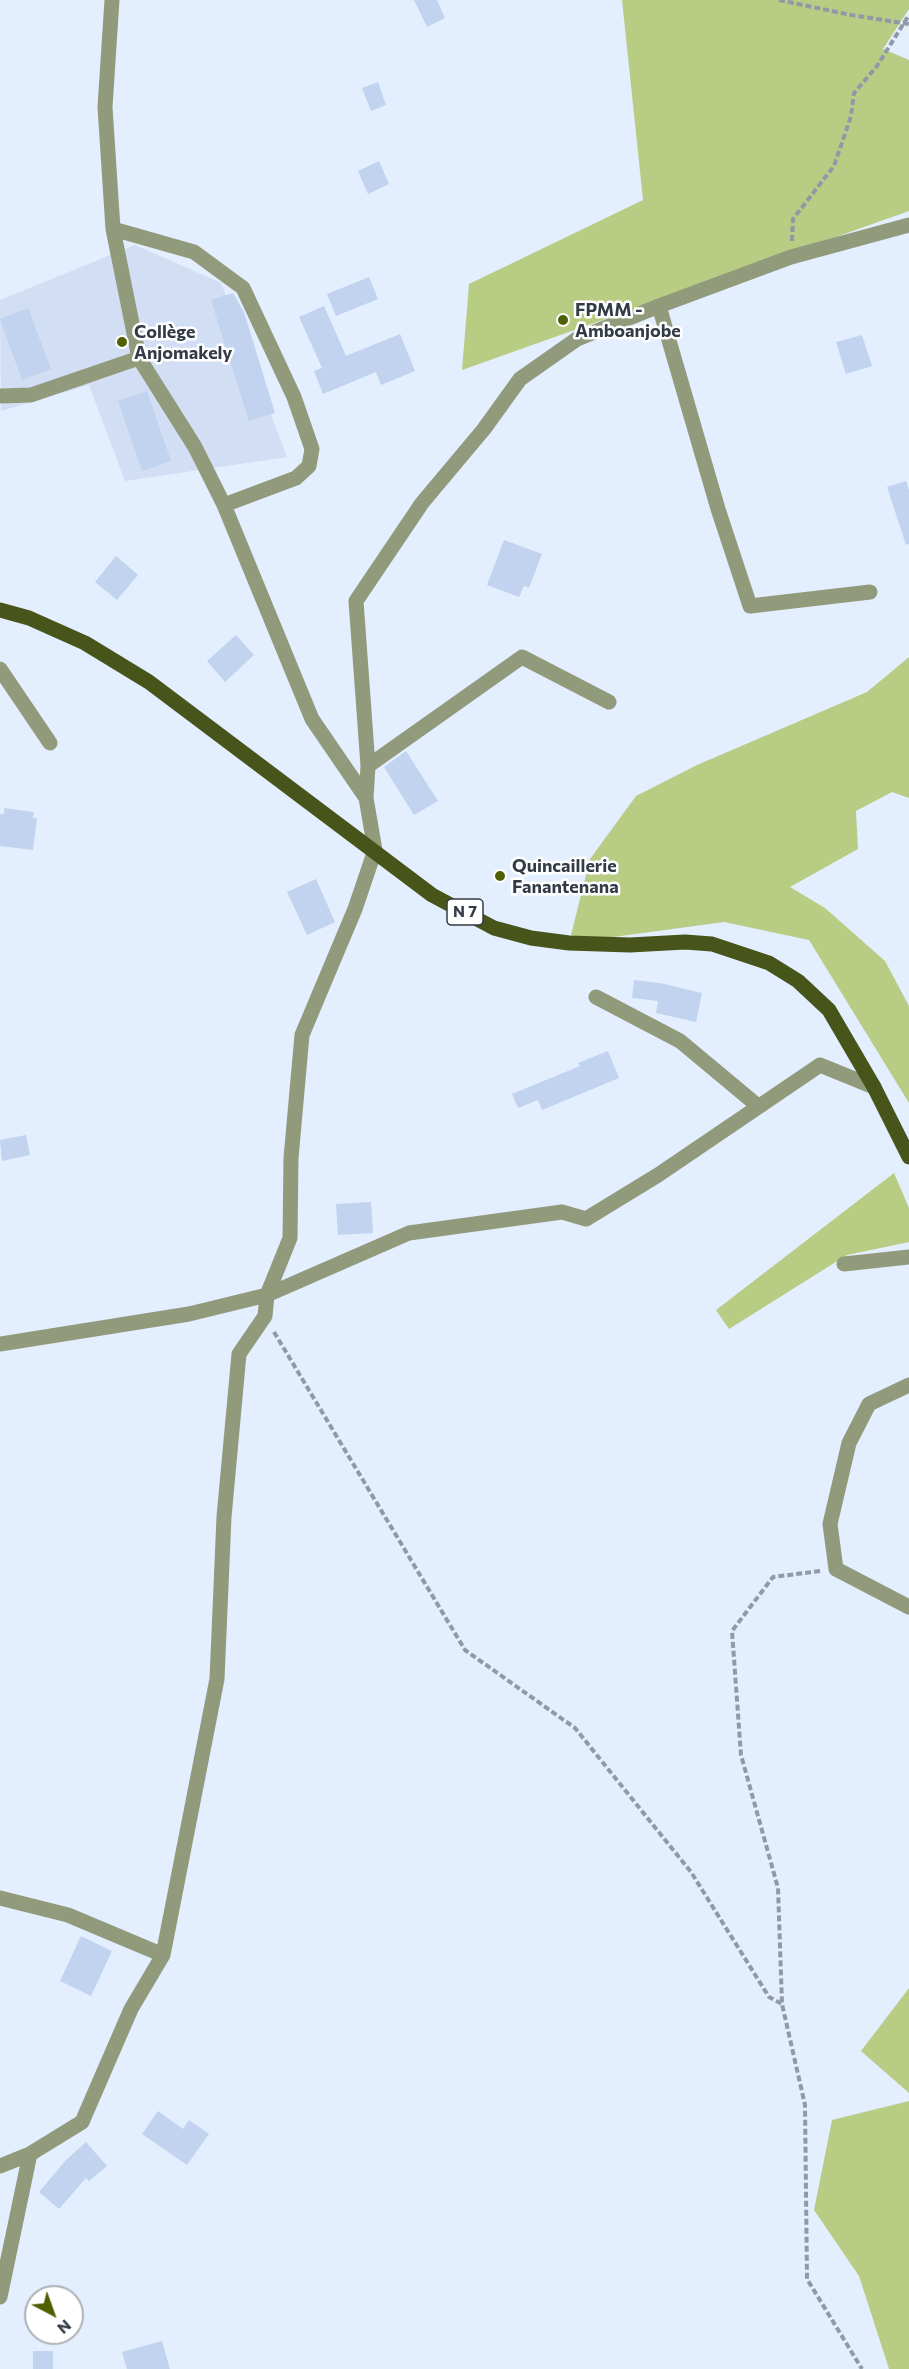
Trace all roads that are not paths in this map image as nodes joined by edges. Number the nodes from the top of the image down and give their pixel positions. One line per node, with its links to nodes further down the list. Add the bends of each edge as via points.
1 (112, 0): 3 (street, via 105,107)
2 (909, 225): 4 (street, via 791,256)
3 (112, 229): 5 (street); 7 (street, via 194,252 243,288 294,397 312,449 309,466 296,478)
4 (659, 306): 8 (street, via 750,606); 13 (street, via 577,339 520,379 422,503 356,601)
5 (139, 358): 6 (street, via 31,395); 7 (street, via 195,447)
6 (0, 396)
7 (224, 505): 14 (street, via 312,719)
8 (870, 592)
9 (0, 610): 15 (main road, N 7, via 29,618 85,644 149,682)
10 (0, 669): 12 (street)
11 (609, 702): 13 (street, via 522,657)
12 (51, 743)
13 (368, 766): 14 (street)
14 (366, 798): 15 (street)
15 (375, 850): 17 (main road, N 7, via 432,895 494,928 569,943 712,944 769,963 798,981 829,1010); 22 (street, via 355,909 302,1035 291,1158 290,1238)
16 (596, 997): 18 (street, via 680,1041)
17 (874, 1087): 18 (street, via 820,1065); 19 (main road, N 7)
18 (758, 1106): 22 (street, via 586,1219 562,1212 409,1233)
19 (909, 1157)
20 (909, 1257): 21 (street)
21 (844, 1264)
22 (267, 1295): 23 (street, via 189,1314); 27 (street, via 265,1316 239,1354 224,1517 216,1679)
23 (0, 1344)
24 (909, 1385): 25 (street, via 869,1404 849,1443 830,1524 836,1569)
25 (909, 1607)
26 (0, 1898): 27 (street, via 68,1915)
27 (163, 1955): 28 (street, via 131,2009 82,2121)
28 (30, 2154): 29 (street); 30 (street)
29 (0, 2166)
30 (0, 2297)

